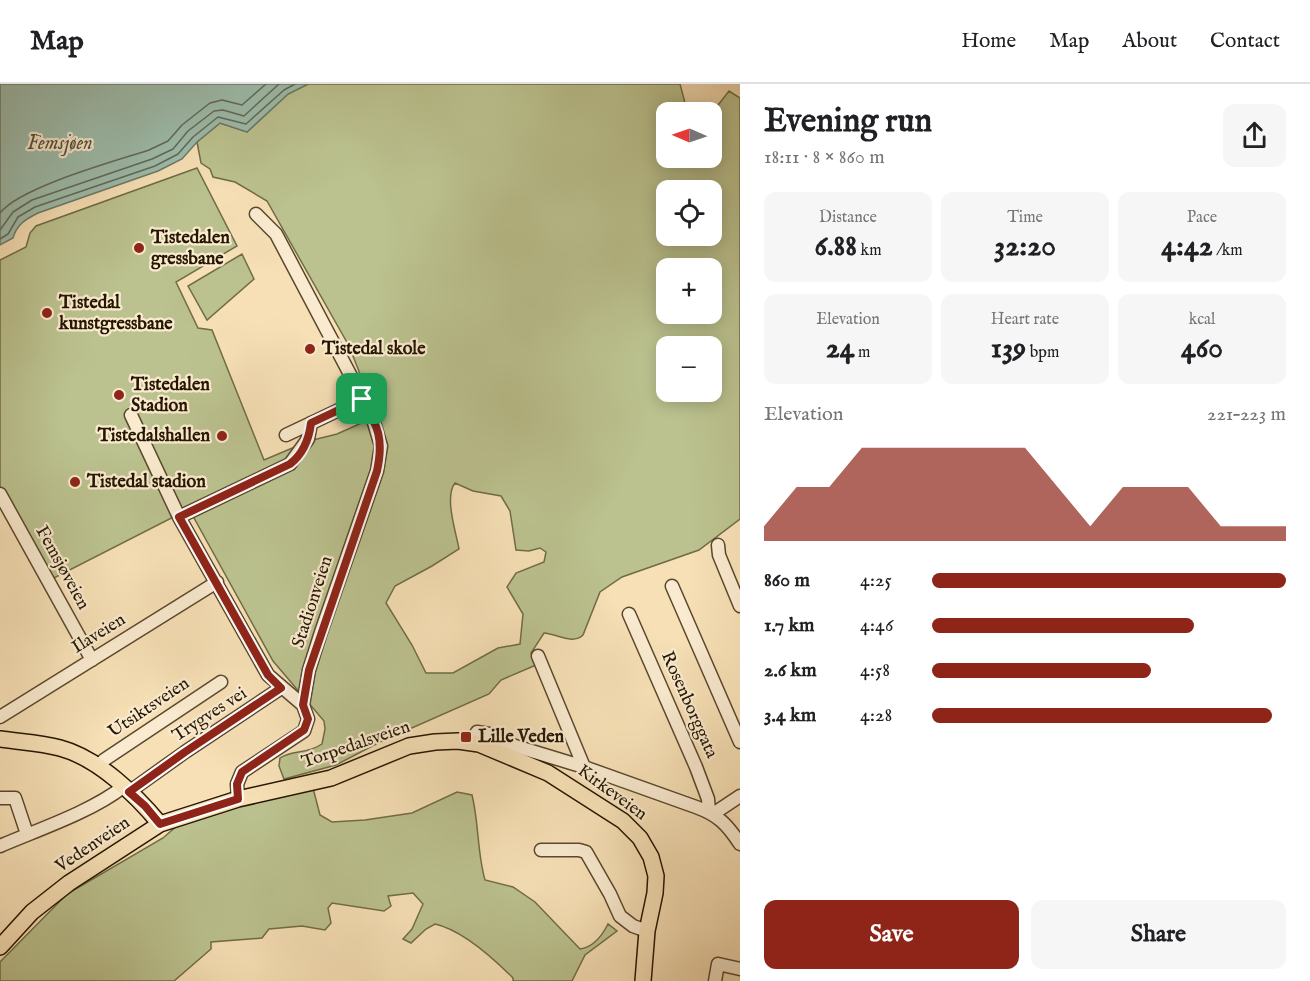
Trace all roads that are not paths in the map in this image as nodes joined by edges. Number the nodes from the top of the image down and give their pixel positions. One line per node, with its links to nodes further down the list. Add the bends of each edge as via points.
1 (256, 214): 2 (street, Stadionveien, via 276,234)
2 (362, 399): 4 (street); 17 (street, Stadionveien, via 380,437 380,457 309,670)
3 (131, 415): 7 (street)
4 (311, 423): 5 (street); 7 (street, via 308,440 290,464)
5 (286, 435)
6 (0, 494): 14 (street, Femsjøveien)
7 (179, 517): 9 (street)
8 (718, 545): 11 (street, via 718,555)
9 (216, 582): 14 (street, Ilaveien); 16 (street, via 268,675)
10 (672, 586): 21 (street)
11 (740, 606)
12 (629, 614): 28 (street, Rosenborggata, via 696,767)
13 (538, 656): 23 (street)
14 (92, 660): 18 (street, Ilaveien)
15 (220, 682): 22 (street, Utsiktsveien)
16 (281, 688): 17 (street); 24 (street, Trygves vei)
17 (303, 705): 27 (street, via 308,719 304,730 242,772 237,784)
18 (0, 717)
19 (0, 739): 22 (main road, via 61,748)
20 (471, 742): 23 (street, Torpedalsveien, via 477,732 483,732); 27 (main road, Torpedalsveien, via 419,744 331,778); 34 (main road, Kirkeveien, via 560,779 632,830 648,852 656,876)
21 (740, 742)
22 (98, 766): 24 (main road)
23 (584, 767): 28 (street, Torpedalsveien)
24 (126, 790): 29 (main road); 30 (street, Trygves vei)
25 (740, 796): 28 (street)
26 (0, 798): 30 (street, via 15,798)
27 (238, 799): 29 (main road, Vedenveien)
28 (711, 813): 31 (street, Torpedalsveien)
29 (160, 824): 35 (main road, Vedenveien, via 69,883 32,912)
30 (27, 834): 32 (street, Trygves vei)
31 (740, 844)
32 (0, 846)
33 (541, 850): 34 (street, via 586,852 620,916)
34 (647, 931): 37 (main road, Kirkeveien)
35 (0, 946)
36 (740, 969): 38 (street, via 718,964)
37 (643, 981)
38 (715, 981)

